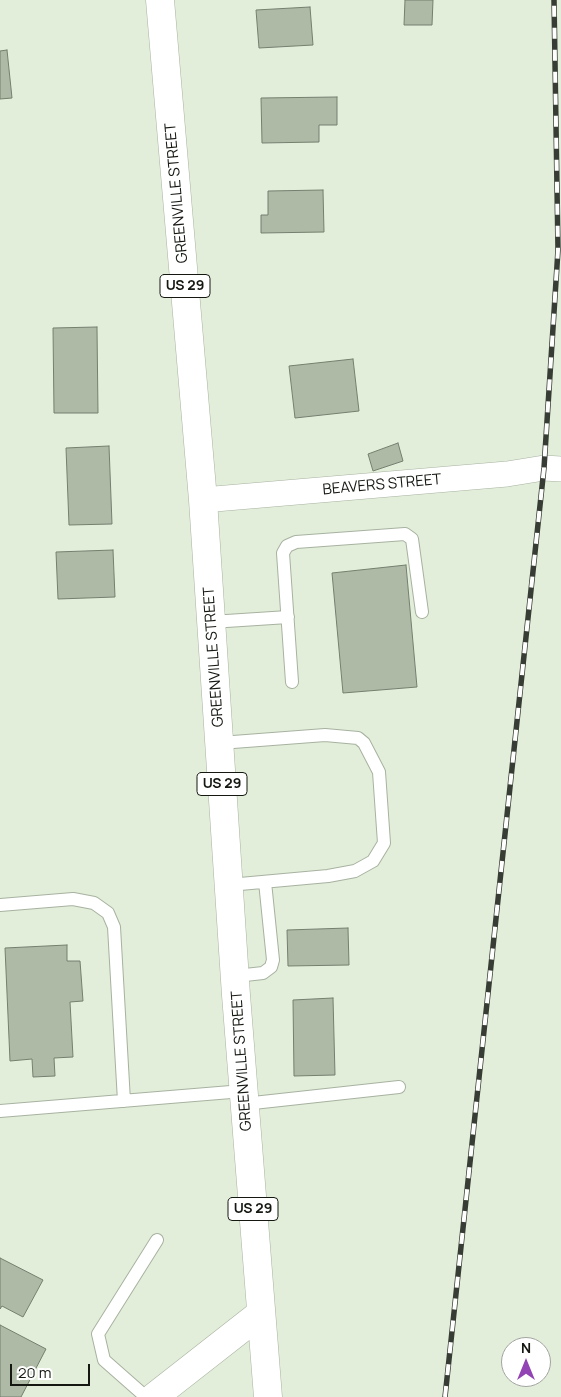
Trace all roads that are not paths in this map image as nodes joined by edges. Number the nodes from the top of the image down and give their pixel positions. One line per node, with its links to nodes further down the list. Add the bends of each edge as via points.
1 (160, 0): 3 (main road, GREENVILLE STREET / US 29)
2 (561, 469): 3 (street, BEAVERS STREET)
3 (203, 500): 6 (main road, GREENVILLE STREET / US 29)
4 (422, 612): 5 (lane, via 412,539 405,534 395,534 296,542 287,546 283,553)
5 (288, 617): 6 (lane); 7 (lane)
6 (211, 622): 8 (main road, GREENVILLE STREET / US 29)
7 (292, 682)
8 (220, 743): 9 (lane, via 346,735 364,742 379,772 384,842 373,862 355,871); 10 (main road, GREENVILLE STREET / US 29)
9 (265, 882): 10 (lane); 12 (lane, via 272,967 263,973)
10 (229, 885): 12 (main road, GREENVILLE STREET / US 29)
11 (0, 905): 15 (lane, via 73,899 94,903 108,912 114,927)
12 (236, 976): 14 (main road, GREENVILLE STREET / US 29)
13 (399, 1087): 14 (lane)
14 (244, 1098): 15 (lane); 18 (main road, GREENVILLE STREET / US 29)
15 (124, 1101): 16 (lane)
16 (0, 1111)
17 (156, 1240): 19 (lane, via 98,1334 104,1360)
18 (260, 1314): 20 (main road); 21 (main road, US 29)
19 (146, 1397)
20 (154, 1397)
21 (268, 1397)

